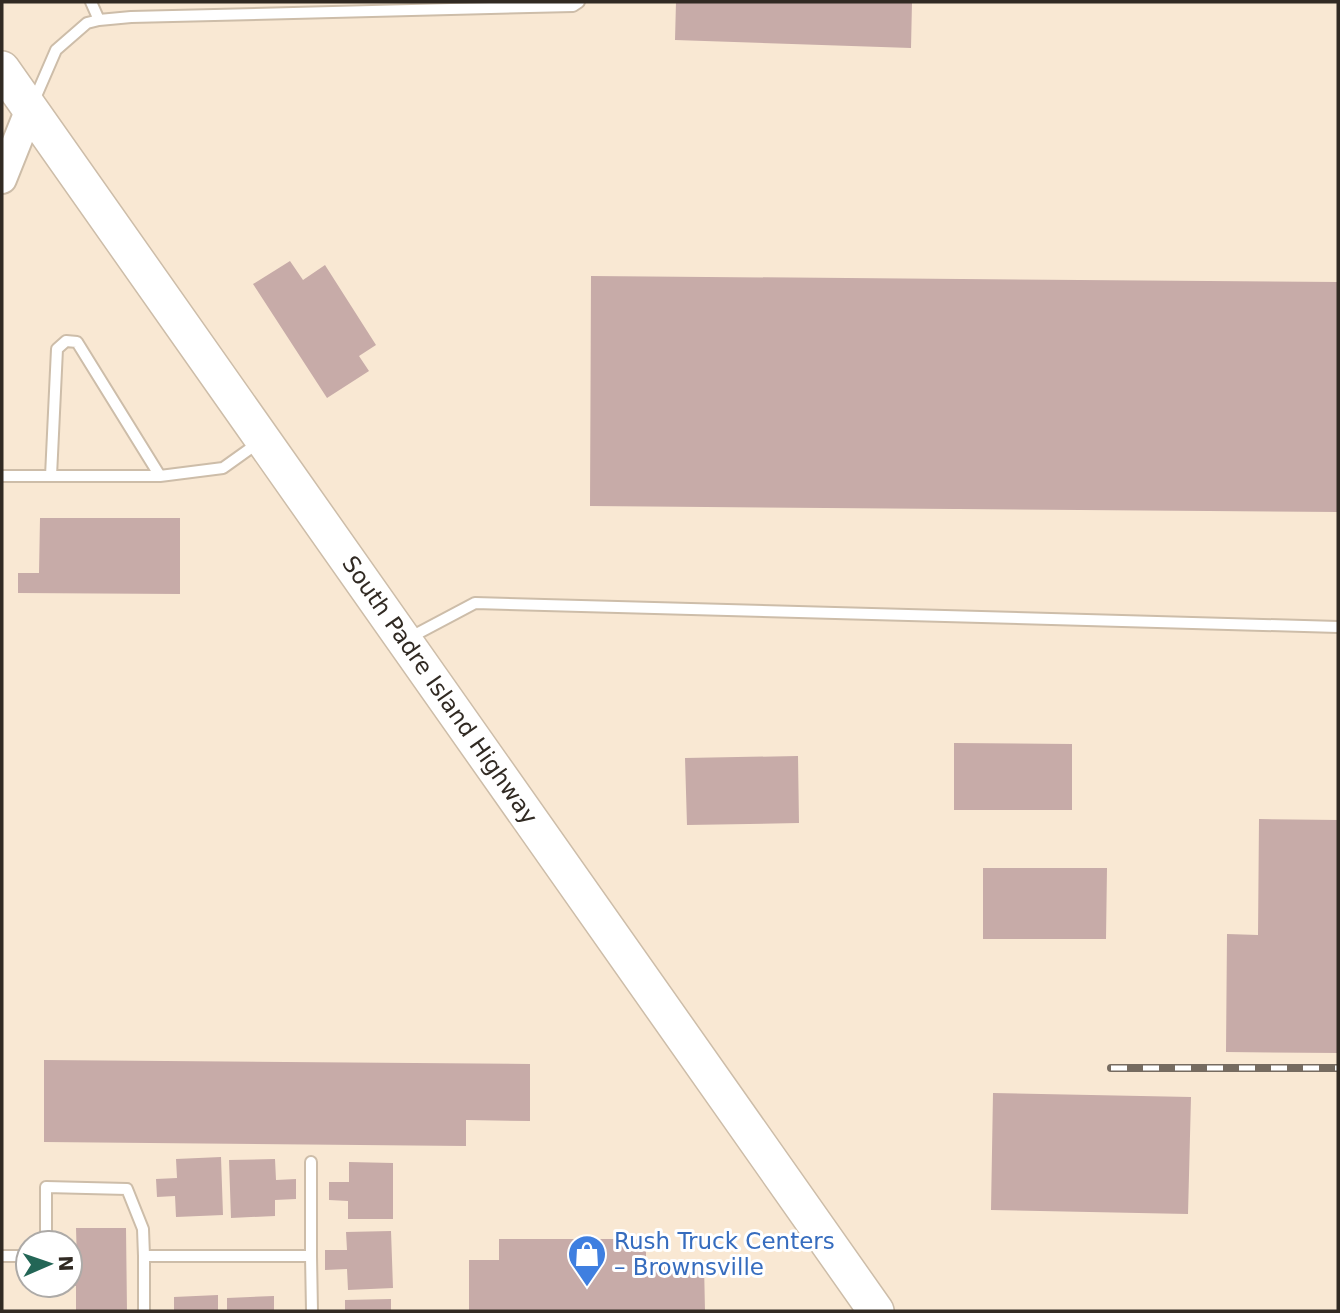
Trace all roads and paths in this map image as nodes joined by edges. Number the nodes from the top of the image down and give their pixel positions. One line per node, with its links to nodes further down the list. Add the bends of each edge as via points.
1 (91, 2): 3 (lane)
2 (579, 2): 3 (lane, via 573,6)
3 (100, 20): 5 (lane, via 87,23 55,50)
4 (2, 69): 5 (main road, South Padre Island Highway)
5 (30, 109): 6 (street); 7 (main road, South Padre Island Highway)
6 (2, 179)
7 (263, 440): 10 (lane, via 222,468); 12 (main road, South Padre Island Highway)
8 (2, 476): 9 (lane)
9 (51, 476): 10 (lane); 10 (lane, via 57,349 66,341 77,342)
10 (160, 476)
11 (1338, 627): 12 (lane, via 475,603)
12 (405, 640): 19 (main road, South Padre Island Highway)
13 (311, 1162): 16 (lane)
14 (46, 1229): 15 (lane, via 46,1187 127,1189 143,1229)
15 (144, 1256): 16 (lane); 17 (lane)
16 (311, 1256): 18 (lane)
17 (144, 1311)
18 (312, 1311)
19 (876, 1311)

